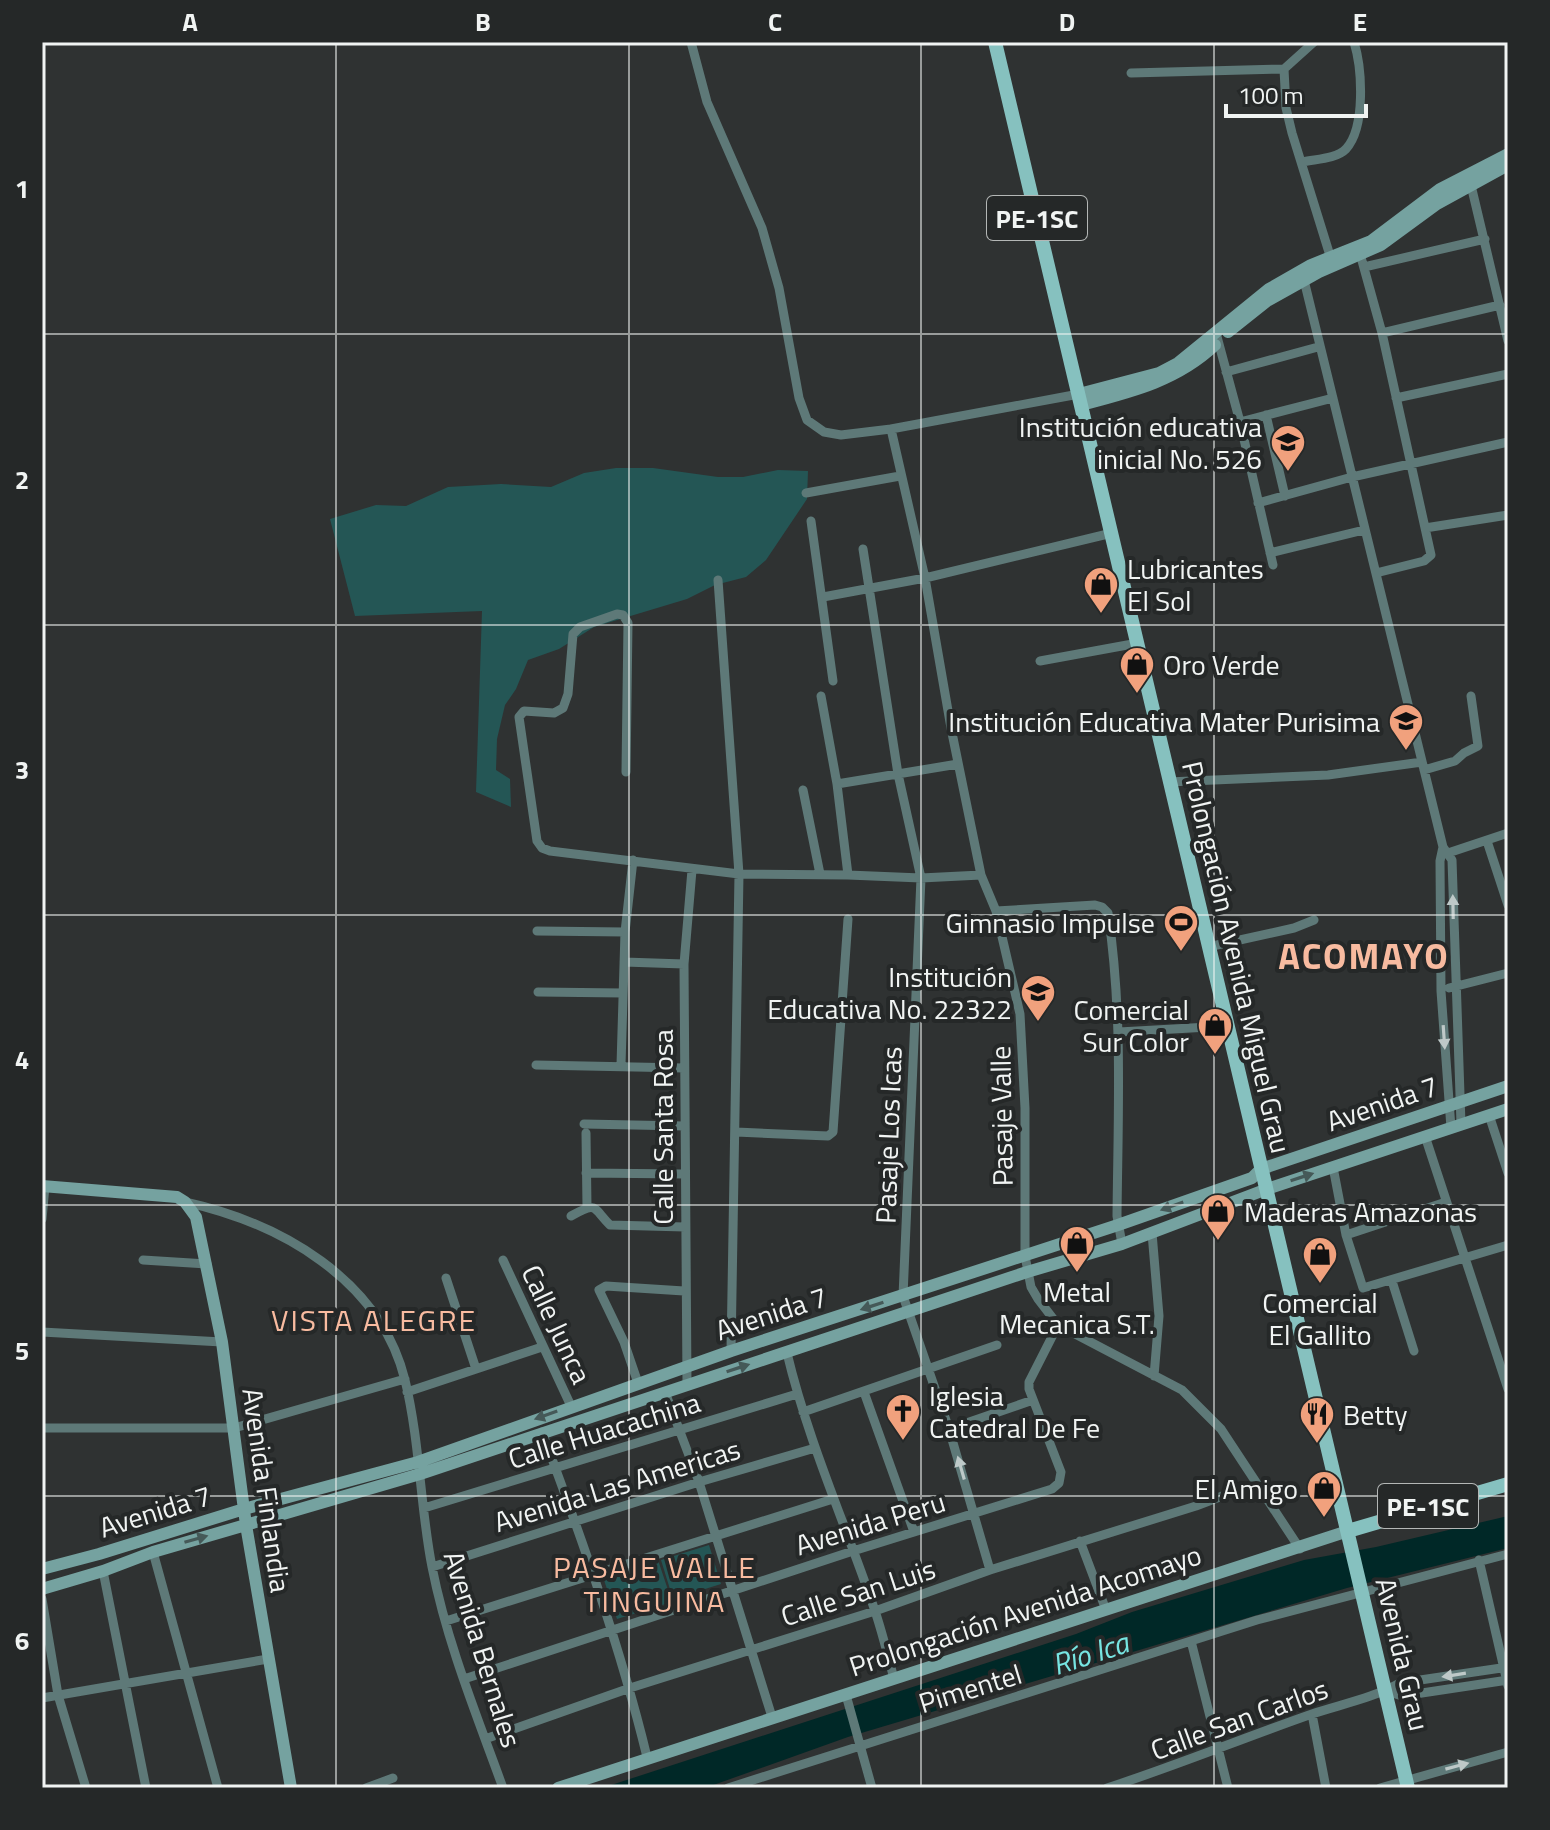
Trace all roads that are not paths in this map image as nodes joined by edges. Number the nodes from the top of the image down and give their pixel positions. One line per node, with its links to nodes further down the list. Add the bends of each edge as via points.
1 (691, 42): 27 (street, via 707,102 762,228 807,420 824,432 841,435)
2 (995, 42): 24 (main road, PE-1SC)
3 (1314, 42): 5 (street)
4 (1354, 42): 8 (street, via 1361,65 1354,133 1337,155)
5 (1284, 69): 6 (street); 8 (street, via 1286,108)
6 (1131, 73)
7 (1508, 154): 10 (street)
8 (1303, 162): 13 (street)
9 (1508, 165): 10 (street)
10 (1469, 178): 11 (street); 12 (street, via 1440,189)
11 (1485, 239): 12 (street); 15 (street)
12 (1361, 256): 13 (street); 16 (street)
13 (1331, 262): 14 (street)
14 (1303, 276): 17 (street, via 1269,289); 19 (street)
15 (1500, 305): 16 (street); 18 (street)
16 (1382, 333): 23 (street)
17 (1217, 337): 20 (street); 24 (street, via 1159,373)
18 (1508, 341)
19 (1318, 347): 20 (street); 22 (street)
20 (1226, 372): 26 (street)
21 (1508, 374): 23 (street)
22 (1333, 398): 25 (street); 31 (street)
23 (1396, 398): 29 (street)
24 (1080, 400): 27 (street); 39 (main road, Prolongación Avenida Miguel Grau / PE-1SC)
25 (1266, 415): 26 (street); 33 (street)
26 (1240, 422): 34 (street)
27 (891, 429): 30 (street, Pasaje Valle)
28 (1508, 442): 29 (street)
29 (1410, 464): 31 (street); 37 (street)
30 (900, 476): 32 (street); 44 (street, Pasaje Valle)
31 (1352, 477): 33 (street); 38 (street)
32 (806, 493)
33 (1285, 496): 34 (street)
34 (1258, 503): 41 (street)
35 (1508, 515): 37 (street)
36 (811, 521): 47 (street)
37 (1425, 528): 43 (street, via 1430,558)
38 (1364, 530): 41 (street); 43 (street)
39 (1112, 533): 44 (street); 48 (main road, Prolongación Avenida Miguel Grau / PE-1SC)
40 (863, 549): 46 (street, Pasaje Los Icas)
41 (1270, 553): 42 (street)
42 (1273, 565)
43 (1376, 573): 54 (street)
44 (925, 578): 46 (street); 53 (street, Pasaje Valle)
45 (718, 580): 65 (street)
46 (870, 588): 47 (street); 56 (street, Pasaje Los Icas)
47 (823, 597): 50 (street)
48 (1138, 643): 49 (street); 57 (main road, Prolongación Avenida Miguel Grau / PE-1SC)
49 (1040, 661)
50 (833, 681)
51 (821, 696): 58 (street)
52 (1471, 696): 54 (street, via 1478,746 1455,761)
53 (958, 764): 56 (street); 68 (street, Pasaje Valle)
54 (1423, 766): 57 (street); 62 (street)
55 (626, 772): 63 (street, via 628,623 617,614 573,634 563,708 554,713 524,711 519,721 542,848)
56 (898, 774): 58 (street); 69 (street, Pasaje Los Icas)
57 (1168, 782): 76 (main road, Prolongación Avenida Miguel Grau / PE-1SC)
58 (837, 784): 67 (street)
59 (803, 790): 66 (street)
60 (1508, 833): 61 (street)
61 (1487, 841): 62 (street); 70 (street)
62 (1445, 850): 80 (street, one-way to 62, via 1452,860); 81 (street, via 1440,861)
63 (633, 860): 64 (street); 75 (street)
64 (692, 870): 65 (street); 78 (street, Calle Santa Rosa)
65 (739, 874): 66 (street); 95 (street)
66 (820, 874): 67 (street)
67 (848, 875): 69 (street)
68 (981, 875): 69 (street); 71 (street, Pasaje Valle)
69 (921, 878): 124 (street, Pasaje Los Icas)
70 (1508, 905)
71 (996, 911): 85 (street, via 1095,905 1106,909); 115 (street, Pasaje Valle, via 1020,1014)
72 (848, 919): 95 (street, via 833,1132)
73 (1314, 920): 76 (street)
74 (537, 931): 75 (street)
75 (625, 932): 77 (street)
76 (1208, 947): 84 (main road, Prolongación Avenida Miguel Grau / PE-1SC)
77 (624, 962): 78 (street); 83 (street)
78 (684, 964): 88 (street, Calle Santa Rosa)
79 (1508, 973): 80 (street)
80 (1454, 987): 81 (street); 90 (street)
81 (1441, 991): 90 (street, one-way to 90)
82 (538, 992): 83 (street)
83 (623, 993): 87 (street)
84 (1227, 1026): 85 (street); 98 (main road, Prolongación Avenida Miguel Grau / PE-1SC)
85 (1119, 1032): 109 (street)
86 (536, 1065): 87 (street)
87 (621, 1065): 88 (street)
88 (684, 1068): 93 (street, Calle Santa Rosa)
89 (1508, 1086): 90 (street, Avenida 7)
90 (1453, 1104): 94 (street); 98 (street, Avenida 7)
91 (1508, 1109): 92 (street, Avenida 7)
92 (1489, 1115): 94 (street, Avenida 7); 100 (street)
93 (684, 1126): 99 (street, via 585,1128); 101 (street, Calle Santa Rosa)
94 (1456, 1126): 96 (street, Avenida 7)
95 (736, 1132): 132 (street)
96 (1425, 1136): 97 (street, Avenida 7); 105 (street)
97 (1333, 1167): 103 (street, Avenida 7, one-way to 97); 112 (street)
98 (1261, 1169): 103 (main road, Prolongación Avenida Miguel Grau / PE-1SC); 109 (street, Avenida 7, one-way to 109, via 1252,1178)
99 (586, 1173): 101 (street); 106 (street)
100 (1508, 1173)
101 (684, 1174): 110 (street, Calle Santa Rosa)
102 (43, 1186): 104 (street, via 159,1194); 108 (street)
103 (1267, 1189): 111 (street, Avenida 7); 170 (main road, Prolongación Avenida Miguel Grau / PE-1SC)
104 (185, 1202): 119 (street, Avenida Finlandia, via 196,1217); 140 (street, Avenida Bernales, via 225,1210 281,1235 349,1284 380,1323)
105 (1446, 1202): 112 (street); 116 (street)
106 (587, 1207): 107 (street); 110 (street, via 599,1209 613,1226)
107 (571, 1216)
108 (42, 1219)
109 (1118, 1225): 113 (street); 115 (street, Avenida 7)
110 (685, 1227): 123 (street, Calle Santa Rosa)
111 (1152, 1233): 113 (street, Avenida 7); 139 (street, via 1159,1316)
112 (1346, 1235): 122 (street, via 1363,1288)
113 (1122, 1244): 120 (street, Avenida 7)
114 (1508, 1245): 116 (street)
115 (1025, 1256): 120 (street, Pasaje Valle); 124 (street, Avenida 7)
116 (1465, 1259): 122 (street); 135 (street)
117 (143, 1260): 119 (street)
118 (503, 1260): 130 (street, Calle Junca)
119 (207, 1264): 128 (street, Avenida Finlandia)
120 (1027, 1272): 125 (street, Avenida 7); 126 (street, Pasaje Valle, via 1038,1299)
121 (446, 1278): 137 (street)
122 (1392, 1281): 133 (street)
123 (684, 1291): 136 (street, Calle Santa Rosa); 141 (street, via 606,1286 599,1290)
124 (903, 1296): 125 (street, Pasaje Los Icas); 132 (street, Avenida 7, one-way to 132)
125 (908, 1313): 134 (street, Avenida 7); 138 (street, Pasaje Los Icas)
126 (1058, 1325): 139 (street, Pasaje Valle); 148 (street, via 1030,1375)
127 (42, 1332): 128 (street)
128 (222, 1342): 152 (street, Avenida Finlandia)
129 (997, 1345): 138 (street)
130 (542, 1347): 137 (street); 149 (street, Calle Junca)
131 (1508, 1350): 135 (street)
132 (731, 1351): 136 (street, Avenida 7)
133 (1414, 1351)
134 (787, 1353): 142 (street, Avenida 7, one-way to 134); 147 (street)
135 (1496, 1354): 143 (street)
136 (685, 1368): 141 (street, Avenida 7); 142 (street, Calle Santa Rosa)
137 (476, 1369): 144 (street)
138 (928, 1369): 146 (street); 154 (street, Pasaje Los Icas)
139 (1154, 1376): 172 (street, Pasaje Valle, via 1182,1390 1221,1429)
140 (405, 1379): 144 (street, Avenida Bernales); 152 (street)
141 (638, 1383): 149 (street, Avenida 7)
142 (687, 1384): 145 (street, Avenida 7)
143 (1508, 1389)
144 (407, 1392): 157 (street, Avenida Bernales)
145 (665, 1392): 153 (street); 155 (street, Avenida 7)
146 (864, 1392): 150 (street); 168 (street)
147 (797, 1394): 150 (street); 153 (street, Calle Huacachina)
148 (1033, 1400): 154 (street); 165 (street, Avenida Peru, via 1061,1472 1059,1483)
149 (571, 1406): 157 (street, Avenida 7, one-way to 157)
150 (803, 1412): 156 (street)
151 (42, 1428): 152 (street)
152 (234, 1428): 164 (street, Avenida Finlandia)
153 (679, 1429): 158 (street, Calle Huacachina); 159 (street)
154 (949, 1429): 165 (street, Pasaje Los Icas, one-way to 154)
155 (542, 1432): 157 (street, Avenida 7); 158 (street)
156 (815, 1448): 159 (street, Avenida Las Americas); 162 (street)
157 (419, 1468): 163 (street, Avenida Bernales); 164 (street, Avenida 7); 167 (street, Avenida 7)
158 (556, 1468): 163 (street, Calle Huacachina); 166 (street)
159 (699, 1482): 166 (street, Avenida Las Americas); 169 (street)
160 (1508, 1484): 170 (main road, Prolongación Avenida Acomayo / PE-1SC)
161 (1246, 1487): 171 (street, Calle San Luis)
162 (833, 1499): 169 (street); 173 (street)
163 (424, 1508): 177 (street, Avenida Bernales)
164 (244, 1509): 167 (street, Avenida Finlandia); 178 (street, Avenida 7)
165 (974, 1514): 168 (street, Avenida Peru); 179 (street, Pasaje Los Icas)
166 (576, 1520): 177 (street, Avenida Las Americas); 181 (street)
167 (246, 1525): 174 (street, Avenida 7, one-way to 167); 192 (street, Avenida Finlandia)
168 (914, 1532): 173 (street, Avenida Peru)
169 (715, 1534): 181 (street); 184 (street)
170 (1349, 1538): 172 (street, Prolongación Avenida Acomayo); 183 (main road, Avenida Grau)
171 (1080, 1541): 179 (street, Calle San Luis); 186 (street)
172 (1300, 1549): 186 (street, Prolongación Avenida Acomayo)
173 (853, 1551): 184 (street, Avenida Peru); 187 (street)
174 (153, 1552): 180 (street, Avenida 7); 194 (street)
175 (1508, 1554): 176 (street, Pimentel)
176 (1479, 1560): 183 (street, Pimentel); 193 (street)
177 (432, 1567): 188 (street, Avenida Bernales)
178 (42, 1569)
179 (990, 1570): 187 (street, Calle San Luis)
180 (103, 1571): 182 (street, Avenida 7); 198 (street)
181 (593, 1576): 188 (street); 189 (street)
182 (42, 1589)
183 (1362, 1589): 190 (street, Pimentel); 200 (main road, Avenida Grau)
184 (733, 1590): 189 (street, Avenida Peru); 191 (street)
185 (42, 1599): 201 (street)
186 (1106, 1610): 196 (street, Prolongación Avenida Acomayo)
187 (875, 1611): 191 (street, Calle San Luis); 196 (street)
188 (446, 1621): 195 (street, Avenida Bernales)
189 (612, 1629): 195 (street, Avenida Peru); 199 (street)
190 (1191, 1641): 207 (street, Pimentel); 208 (street)
191 (751, 1650): 199 (street, Calle San Luis); 205 (street)
192 (268, 1659): 194 (street); 217 (street, Avenida Finlandia)
193 (1505, 1667): 197 (street); 200 (street, Calle San Carlos, one-way to 200, via 1400,1683)
194 (187, 1671): 198 (street); 216 (street)
195 (464, 1679): 206 (street, Avenida Bernales)
196 (894, 1679): 203 (street, Prolongación Avenida Acomayo)
197 (1508, 1682): 200 (street, via 1402,1696)
198 (125, 1683): 201 (street); 215 (street)
199 (630, 1688): 206 (street, Calle San Luis); 210 (street)
200 (1386, 1691): 204 (street, Calle San Carlos); 213 (main road, Avenida Grau)
201 (58, 1695): 202 (street); 214 (street)
202 (42, 1698)
203 (847, 1699): 205 (street, Prolongación Avenida Acomayo); 207 (street)
204 (1312, 1714): 208 (street, Calle San Carlos); 225 (street)
205 (772, 1717): 210 (street, Prolongación Avenida Acomayo)
206 (485, 1739): 219 (street, Avenida Bernales)
207 (858, 1742): 221 (street, Pimentel); 222 (street)
208 (1219, 1750): 212 (street, Calle San Carlos); 224 (street)
209 (1508, 1752): 213 (street, one-way to 209)
210 (647, 1757): 220 (street, Prolongación Avenida Acomayo)
211 (393, 1778): 218 (street)
212 (1136, 1784): 223 (street, Calle San Carlos)
213 (1407, 1784): 226 (street)
214 (86, 1788)
215 (146, 1788)
216 (218, 1788)
217 (291, 1788)
218 (366, 1788)
219 (503, 1788)
220 (558, 1788)
221 (728, 1788)
222 (872, 1788)
223 (1107, 1788)
224 (1228, 1788)
225 (1326, 1788)
226 (1380, 1788)

